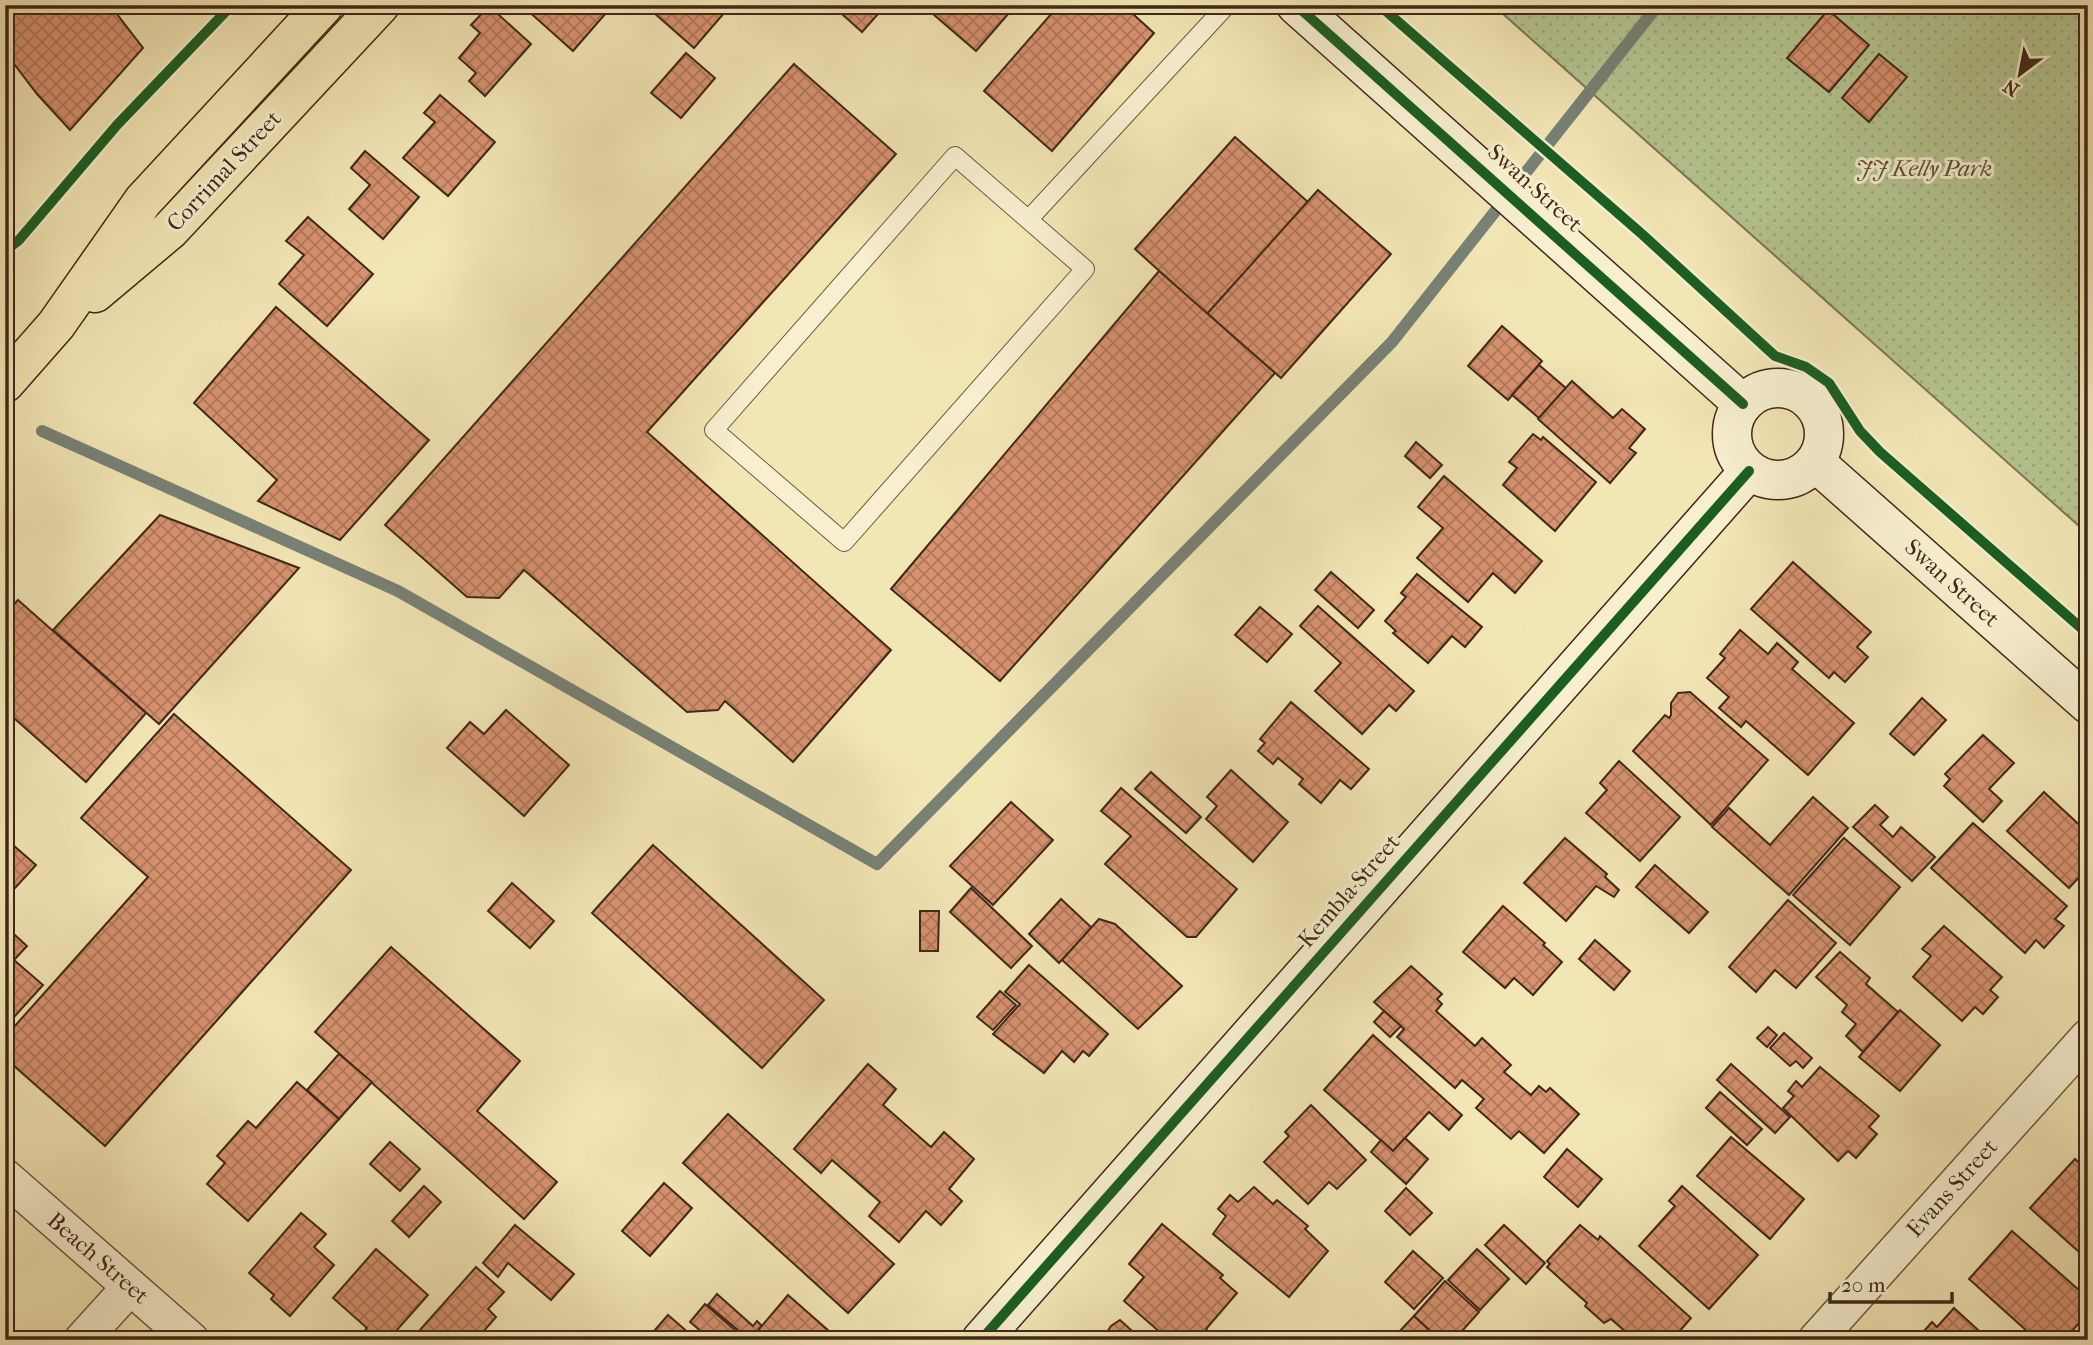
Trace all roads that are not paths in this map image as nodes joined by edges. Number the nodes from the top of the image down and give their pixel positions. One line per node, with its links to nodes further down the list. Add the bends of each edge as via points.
1 (324, 5): 6 (main road, Corrimal Street, via 143,201)
2 (380, 5): 6 (main road, Corrimal Street, via 170,230)
3 (1227, 5): 5 (lane)
4 (1296, 5): 8 (street, Swan Street)
5 (1029, 219): 5 (lane, via 1084,269 844,542 715,429 955,156)
6 (56, 326): 7 (main road, Corrimal Street)
7 (5, 383)
8 (1743, 404): 9 (street, via 1770,388 1800,394 1812,404 1822,424 1822,448); 10 (street, via 1731,431 1739,460)
9 (1815, 462): 10 (street, via 1805,472 1777,480); 11 (street, Swan Street)
10 (1749, 471): 17 (street, Kembla Street)
11 (2088, 704)
12 (2088, 1037): 18 (street, Evans Street)
13 (5, 1177): 14 (street, Beach Street)
14 (130, 1287): 15 (street); 16 (street, Beach Street)
15 (82, 1340)
16 (191, 1340)
17 (981, 1340)
18 (1815, 1340)

